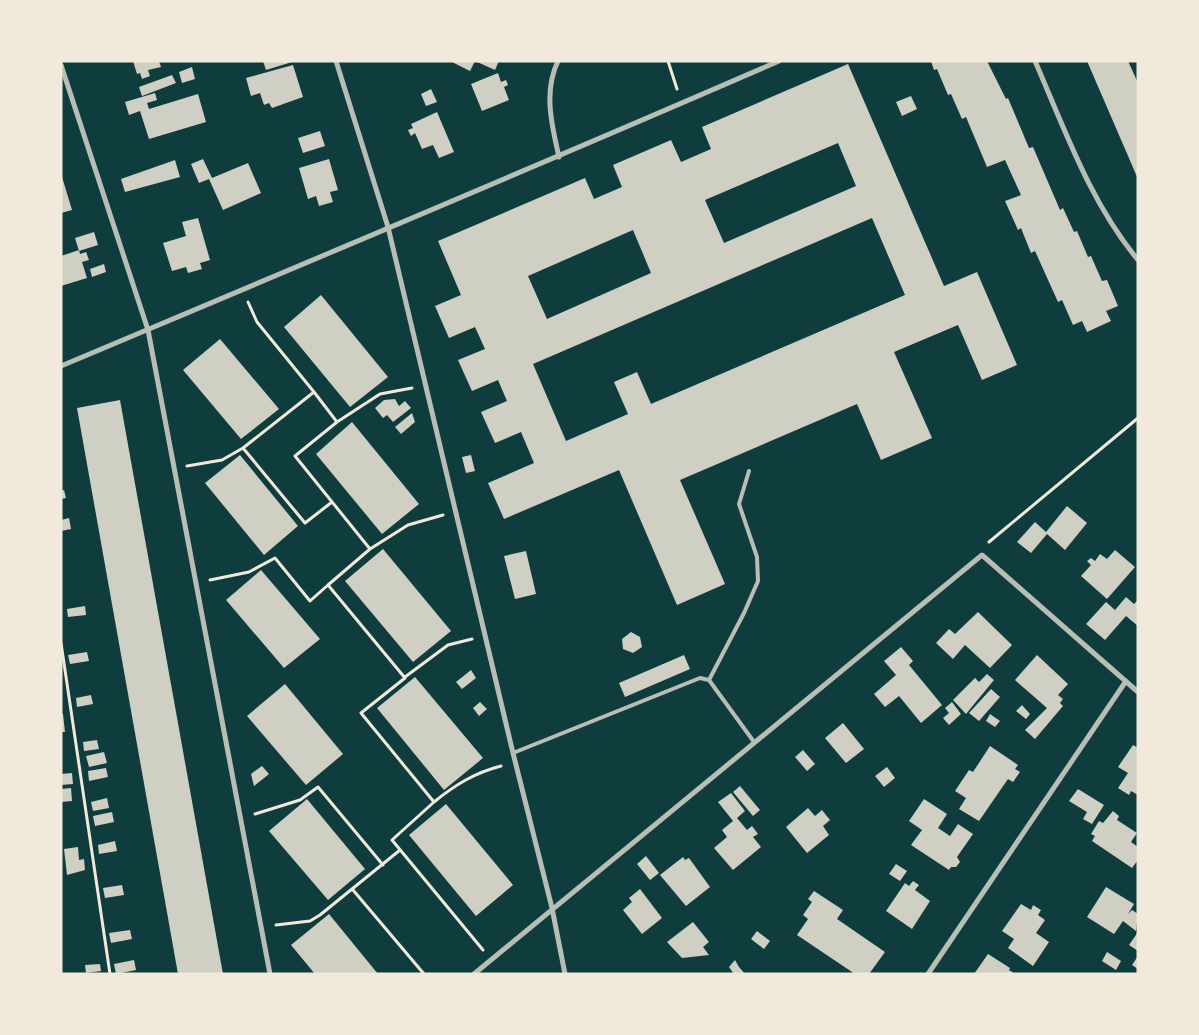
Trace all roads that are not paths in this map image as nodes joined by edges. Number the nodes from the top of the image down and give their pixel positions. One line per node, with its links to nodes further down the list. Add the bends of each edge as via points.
1 (336, 61): 7 (street)
2 (558, 61): 6 (street, via 549,114)
3 (779, 61): 6 (street)
4 (1035, 61): 8 (street, via 1092,194 1117,235)
5 (61, 65): 9 (street)
6 (559, 157): 7 (street)
7 (388, 227): 9 (street); 16 (street)
8 (1138, 260)
9 (148, 330): 10 (street); 18 (street)
10 (61, 366)
11 (749, 471): 12 (lane, via 739,504 757,557 758,581)
12 (709, 680): 15 (lane); 16 (lane, via 700,678)
13 (1126, 681): 14 (street); 15 (street, via 982,555); 21 (street)
14 (1138, 692)
15 (754, 742): 17 (street)
16 (513, 753): 17 (street)
17 (552, 908): 19 (street); 20 (street)
18 (270, 974)
19 (474, 974)
20 (565, 974)
21 (928, 974)

